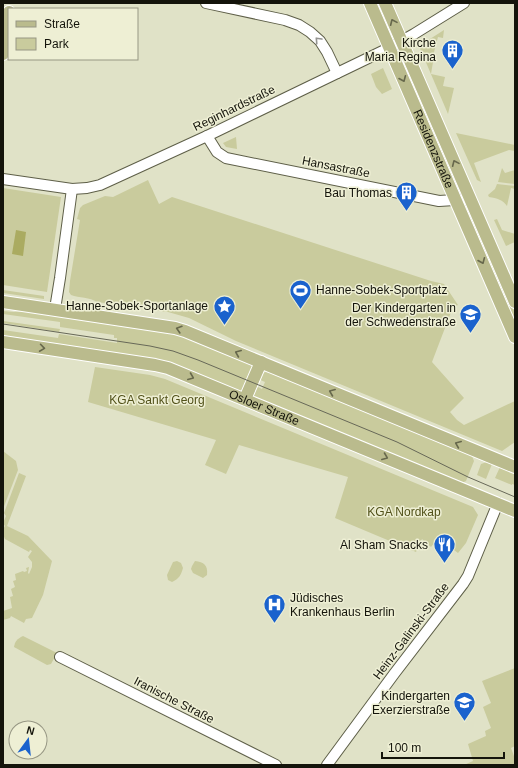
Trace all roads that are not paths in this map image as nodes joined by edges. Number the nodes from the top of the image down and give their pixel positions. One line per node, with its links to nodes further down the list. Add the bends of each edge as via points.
1 (206, 3): 9 (street, one-way to 1, via 320,41 299,25)
2 (370, 3): 7 (main road, Residenzstraße)
3 (385, 3): 6 (main road, Residenzstraße, one-way to 3)
4 (464, 3): 6 (street, Reginhardstraße)
5 (8, 17): 8 (main road)
6 (402, 41): 7 (street, Reginhardstraße); 13 (main road, Residenzstraße, one-way to 6)
7 (389, 48): 9 (street, Reginhardstraße); 14 (main road, Residenzstraße, one-way to 14)
8 (3, 54)
9 (337, 73): 10 (street, Reginhardstraße)
10 (207, 136): 12 (street, Reginhardstraße, via 100,184); 14 (street, Hansastraße, via 217,152 226,158 439,201)
11 (3, 178): 12 (street, Reginhardstraße)
12 (72, 189): 17 (street)
13 (470, 199): 14 (street, Hansastraße); 16 (main road, Residenzstraße)
14 (456, 200): 18 (main road, Residenzstraße, one-way to 18)
15 (3, 302): 17 (main road)
16 (515, 302)
17 (55, 309): 20 (main road, one-way to 17, via 176,328)
18 (515, 338)
19 (3, 342): 21 (main road, Osloer Straße, one-way to 21, via 162,366)
20 (261, 362): 21 (main road); 22 (main road, one-way to 20)
21 (245, 399): 23 (main road, Osloer Straße, one-way to 23)
22 (515, 468)
23 (498, 503): 24 (main road, Osloer Straße); 27 (street, Heinz-Galinski-Straße, via 463,584)
24 (515, 511)
25 (60, 657): 26 (street, Iranische Straße)
26 (276, 765)
27 (327, 765)

